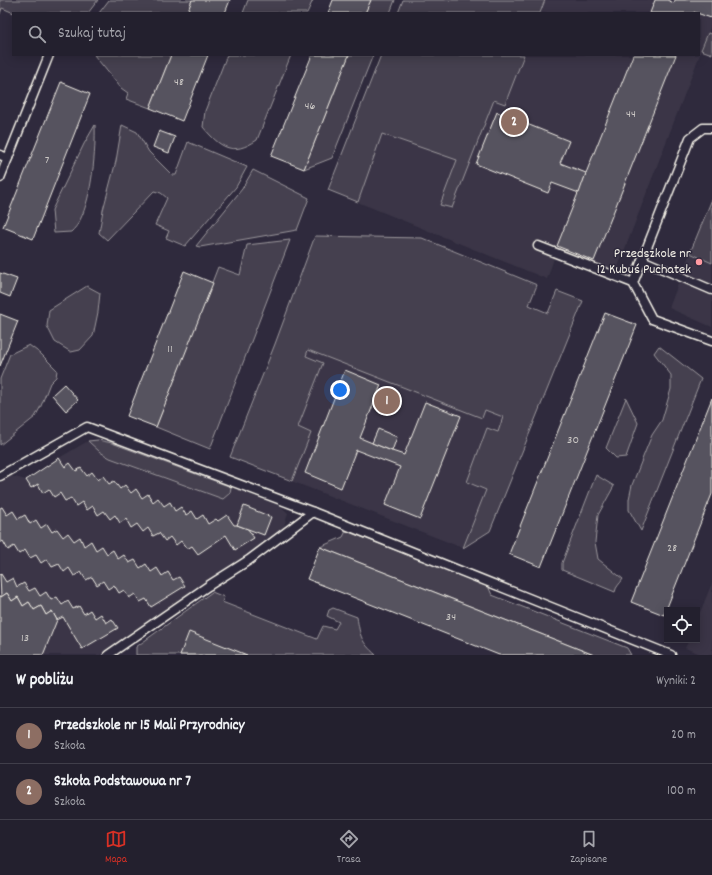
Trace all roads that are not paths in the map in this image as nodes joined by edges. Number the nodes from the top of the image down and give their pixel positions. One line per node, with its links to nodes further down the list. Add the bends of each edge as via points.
1 (49, 56): 3 (lane)
2 (712, 128): 6 (lane, via 703,128 690,138)
3 (4, 157): 4 (lane)
4 (0, 178)
5 (538, 246): 7 (lane)
6 (642, 260): 7 (lane); 8 (lane)
7 (633, 282): 9 (lane, via 652,319)
8 (712, 290)
9 (712, 341)
10 (0, 476): 11 (lane, via 87,427)
11 (313, 512): 12 (lane, via 250,560); 13 (lane)
12 (108, 655)
13 (671, 655)

